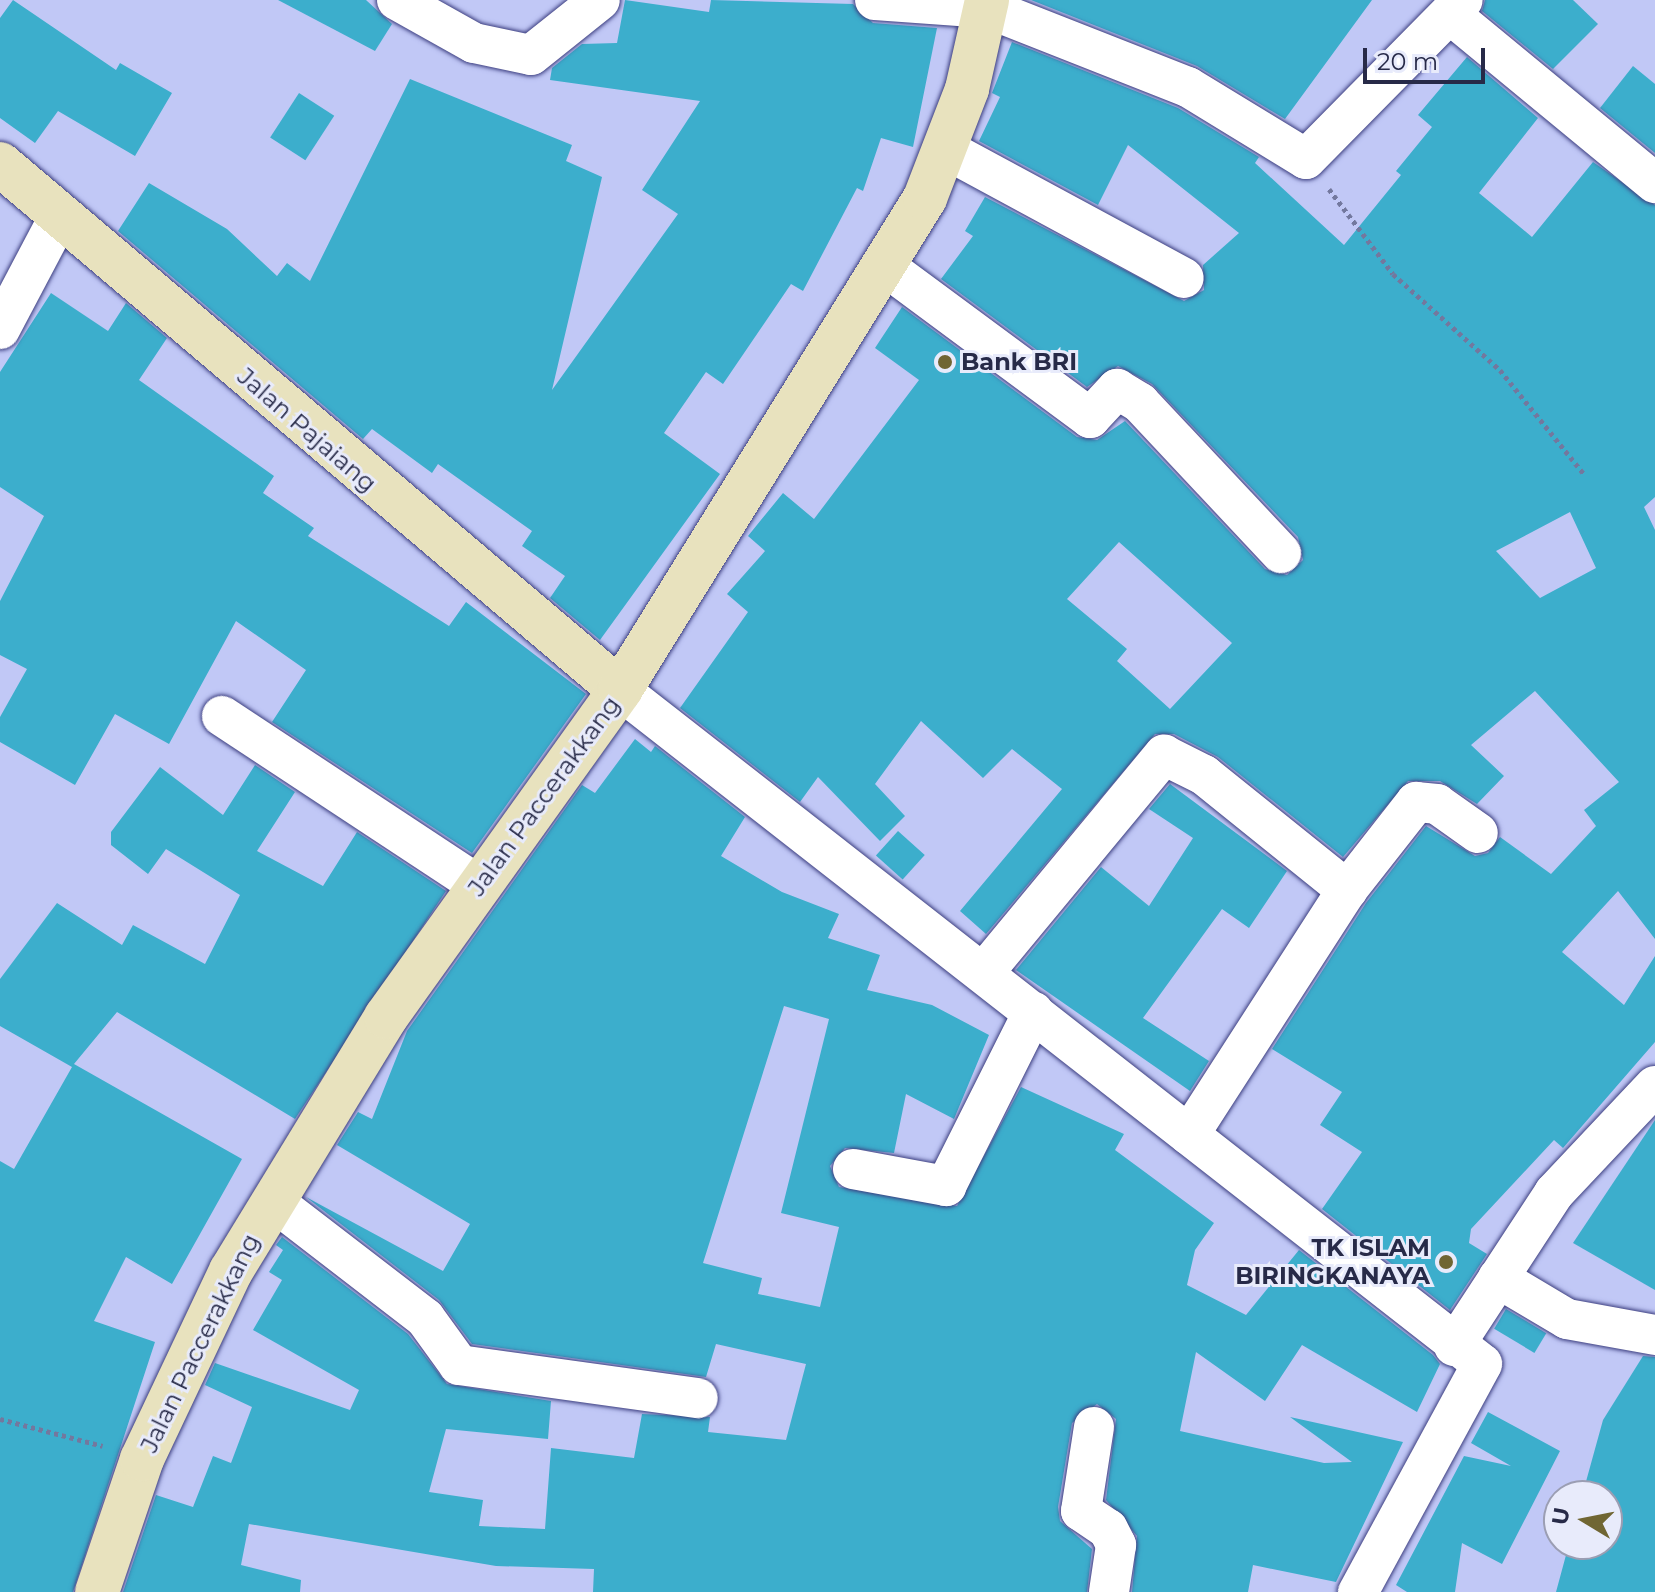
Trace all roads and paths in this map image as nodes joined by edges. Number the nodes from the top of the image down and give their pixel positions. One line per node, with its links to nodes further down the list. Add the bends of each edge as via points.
1 (397, 0): 2 (street, via 474,43 531,55)
2 (600, 0)
3 (875, 0): 4 (street)
4 (987, 4): 6 (main road, Jalan Paccerakkang); 7 (street, via 1188,87)
5 (1456, 7): 7 (street); 9 (street)
6 (947, 150): 11 (main road, Jalan Paccerakkang); 12 (street)
7 (1309, 158): 14 (path, via 1393,274 1500,370)
8 (0, 164): 10 (main road, Jalan Pajaiang)
9 (1655, 183)
10 (58, 219): 13 (street); 16 (main road, Jalan Pajaiang)
11 (886, 267): 15 (street, via 1090,418 1117,389 1140,403); 16 (main road, Jalan Paccerakkang)
12 (1184, 278)
13 (0, 329)
14 (1584, 474)
15 (1281, 553)
16 (620, 690): 19 (main road, Jalan Paccerakkang); 21 (street)
17 (222, 716): 19 (street)
18 (1478, 833): 20 (street, via 1437,804 1416,802)
19 (480, 886): 26 (main road, Jalan Paccerakkang, via 386,1017)
20 (1347, 890): 21 (street, via 1204,775 1164,755); 24 (street)
21 (985, 971): 22 (street)
22 (1033, 1012): 24 (street); 25 (street, via 946,1186)
23 (1655, 1086): 27 (street, via 1554,1193)
24 (1189, 1135): 29 (street)
25 (853, 1169)
26 (273, 1201): 30 (street, via 425,1318 459,1365); 33 (main road, Jalan Paccerakkang)
27 (1498, 1278): 28 (street, via 1567,1319); 29 (street)
28 (1655, 1335)
29 (1454, 1346): 36 (street, via 1482,1364)
30 (698, 1398)
31 (0, 1419): 33 (path, via 41,1424)
32 (1094, 1427): 35 (street, via 1081,1511 1108,1529 1116,1545)
33 (142, 1459): 34 (main road, Jalan Paccerakkang)
34 (97, 1592)
35 (1109, 1592)
36 (1358, 1592)

